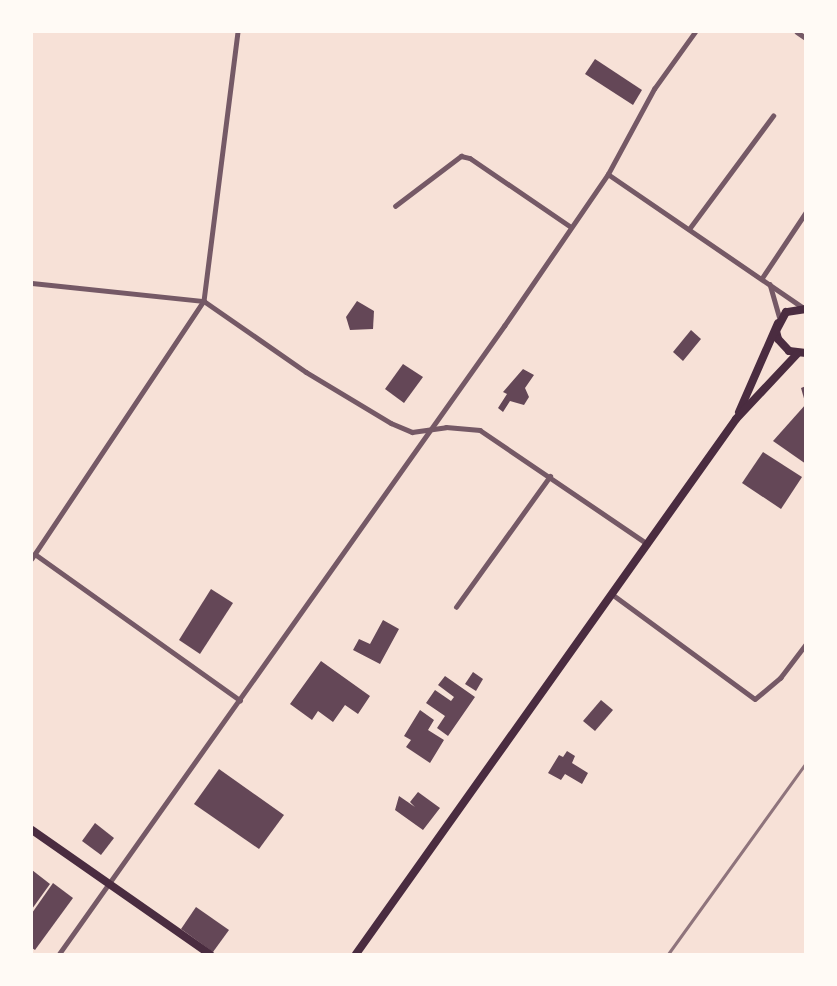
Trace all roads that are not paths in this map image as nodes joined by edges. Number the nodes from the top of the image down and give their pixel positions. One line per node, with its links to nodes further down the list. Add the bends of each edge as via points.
1 (238, 32): 14 (street)
2 (695, 32): 6 (street, via 654,89)
3 (796, 32): 4 (street)
4 (806, 38)
5 (773, 116): 10 (street)
6 (608, 174): 9 (street); 10 (street)
7 (395, 206): 9 (street, via 461,156 470,158)
8 (806, 212): 11 (street)
9 (571, 227): 20 (street)
10 (689, 229): 11 (street)
11 (762, 278): 13 (street)
12 (32, 283): 14 (street)
13 (770, 284): 15 (street); 16 (street)
14 (204, 301): 20 (street, via 306,372 391,423 412,432); 23 (street)
15 (805, 309): 16 (highway, via 795,308)
16 (779, 321): 18 (highway, via 778,339); 19 (highway)
17 (806, 353): 18 (highway)
18 (796, 354): 19 (highway)
19 (736, 419): 22 (highway)
20 (432, 428): 21 (street, via 480,430); 27 (street)
21 (550, 476): 22 (street); 25 (street)
22 (648, 544): 24 (highway)
23 (33, 556): 27 (street)
24 (612, 594): 26 (street, via 755,699 780,678); 32 (highway)
25 (456, 607)
26 (806, 644)
27 (240, 700): 29 (street)
28 (32, 830): 29 (highway)
29 (109, 884): 30 (street); 31 (highway)
30 (58, 954)
31 (207, 954)
32 (356, 954)

